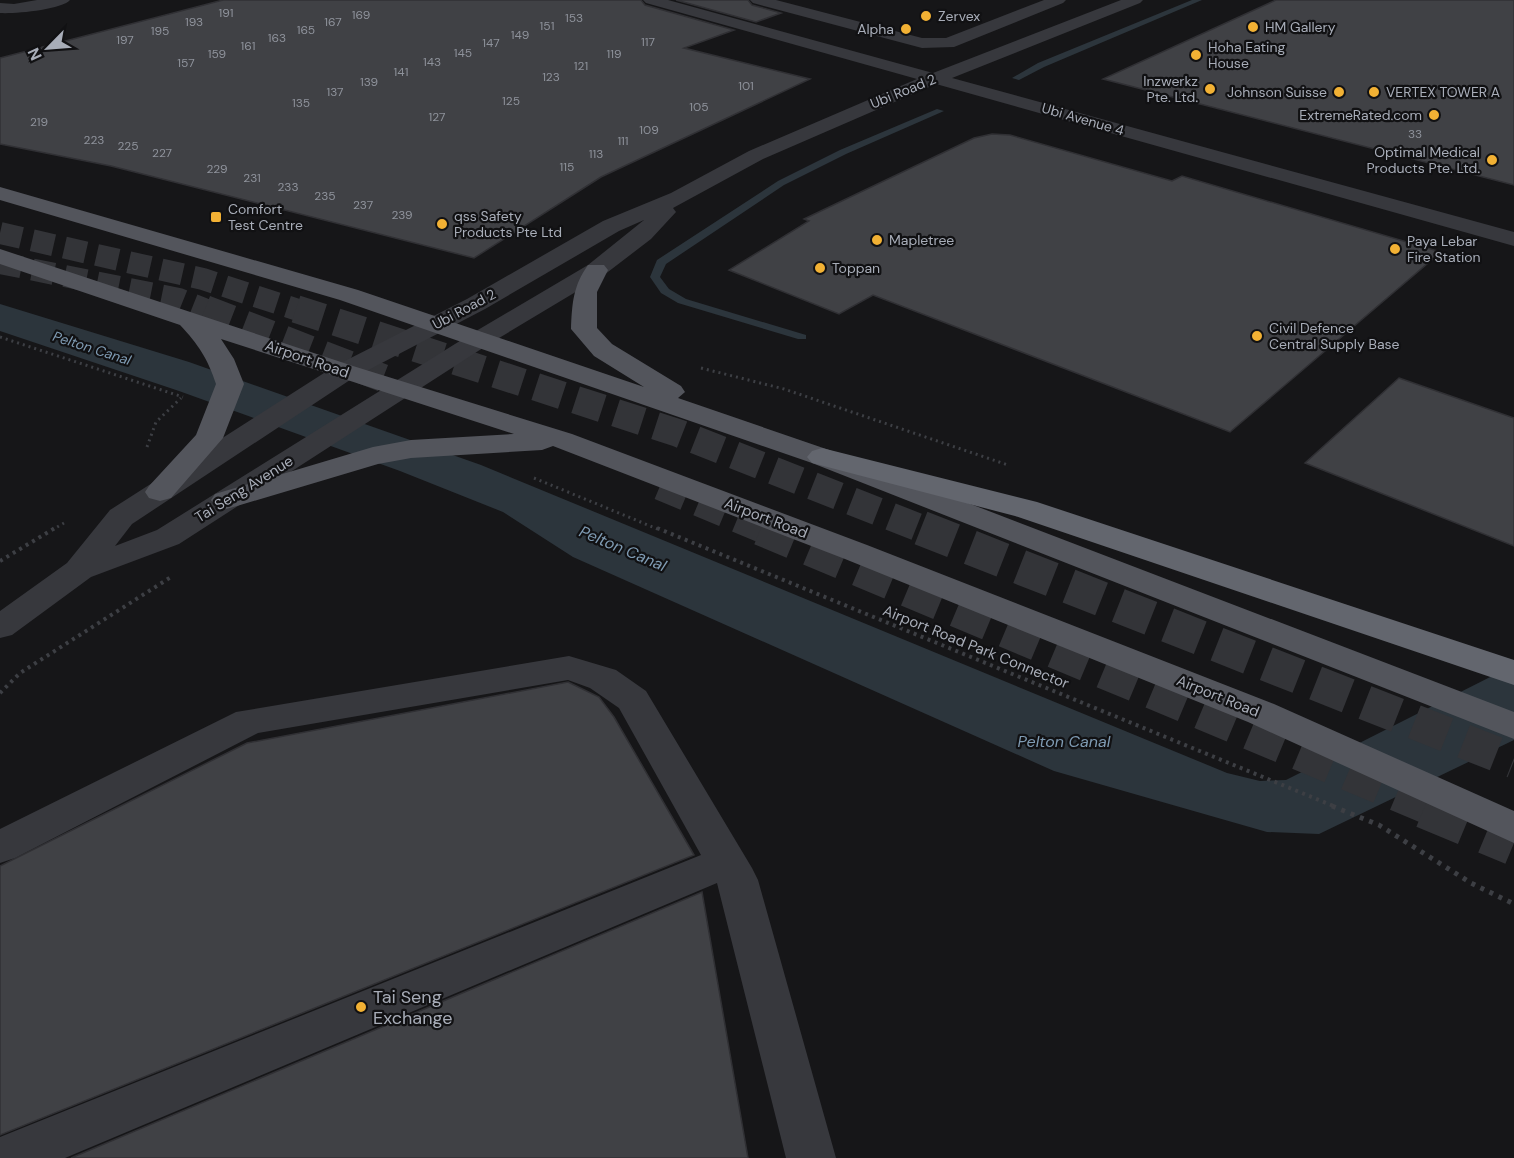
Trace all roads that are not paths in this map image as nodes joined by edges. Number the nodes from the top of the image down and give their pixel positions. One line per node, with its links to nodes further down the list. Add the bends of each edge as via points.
1 (40, 0): 9 (street)
2 (62, 0): 9 (street)
3 (651, 0): 10 (street, Ubi Avenue 4)
4 (758, 0): 5 (street, via 922,44 937,44)
5 (1058, 0)
6 (1135, 0): 8 (street, Ubi Road 2)
7 (1074, 1): 8 (street)
8 (1112, 9): 10 (street, Ubi Road 2)
9 (5, 10)
10 (934, 78): 12 (street, Ubi Road 2, via 756,155); 13 (street, Ubi Avenue 4)
11 (0, 193): 17 (main road)
12 (679, 198): 15 (street, Ubi Road 2, via 643,234); 17 (street, Ubi Road 2, via 610,226)
13 (1514, 239)
14 (0, 256): 16 (main road, Airport Road)
15 (596, 270): 18 (street, Ubi Road 2); 21 (main road, via 585,292 584,329 603,350)
16 (186, 317): 19 (main road, Airport Road); 24 (main road, via 208,339 230,384 209,438)
17 (436, 324): 18 (main road); 19 (street, Ubi Road 2)
18 (480, 339): 20 (street, Ubi Road 2); 21 (main road)
19 (344, 372): 20 (main road, Airport Road); 24 (street, Tai Seng Avenue)
20 (400, 389): 22 (main road, Airport Road); 25 (street, Tai Seng Avenue)
21 (717, 421): 23 (main road)
22 (562, 440): 25 (main road, via 411,449 373,456); 30 (main road, Airport Road, via 1261,713)
23 (822, 457): 28 (highway, via 1026,509); 29 (main road)
24 (160, 492): 26 (street, Tai Seng Avenue, via 121,517)
25 (226, 500): 26 (street, Tai Seng Avenue, via 168,537)
26 (79, 570): 27 (street, Tai Seng Avenue)
27 (0, 627)
28 (1514, 673)
29 (1514, 726)
30 (1514, 828)
31 (0, 847): 32 (street, via 249,721 569,668 603,679 633,700)
32 (726, 862): 33 (street); 34 (street, via 737,880)
33 (7, 1158)
34 (811, 1158)

